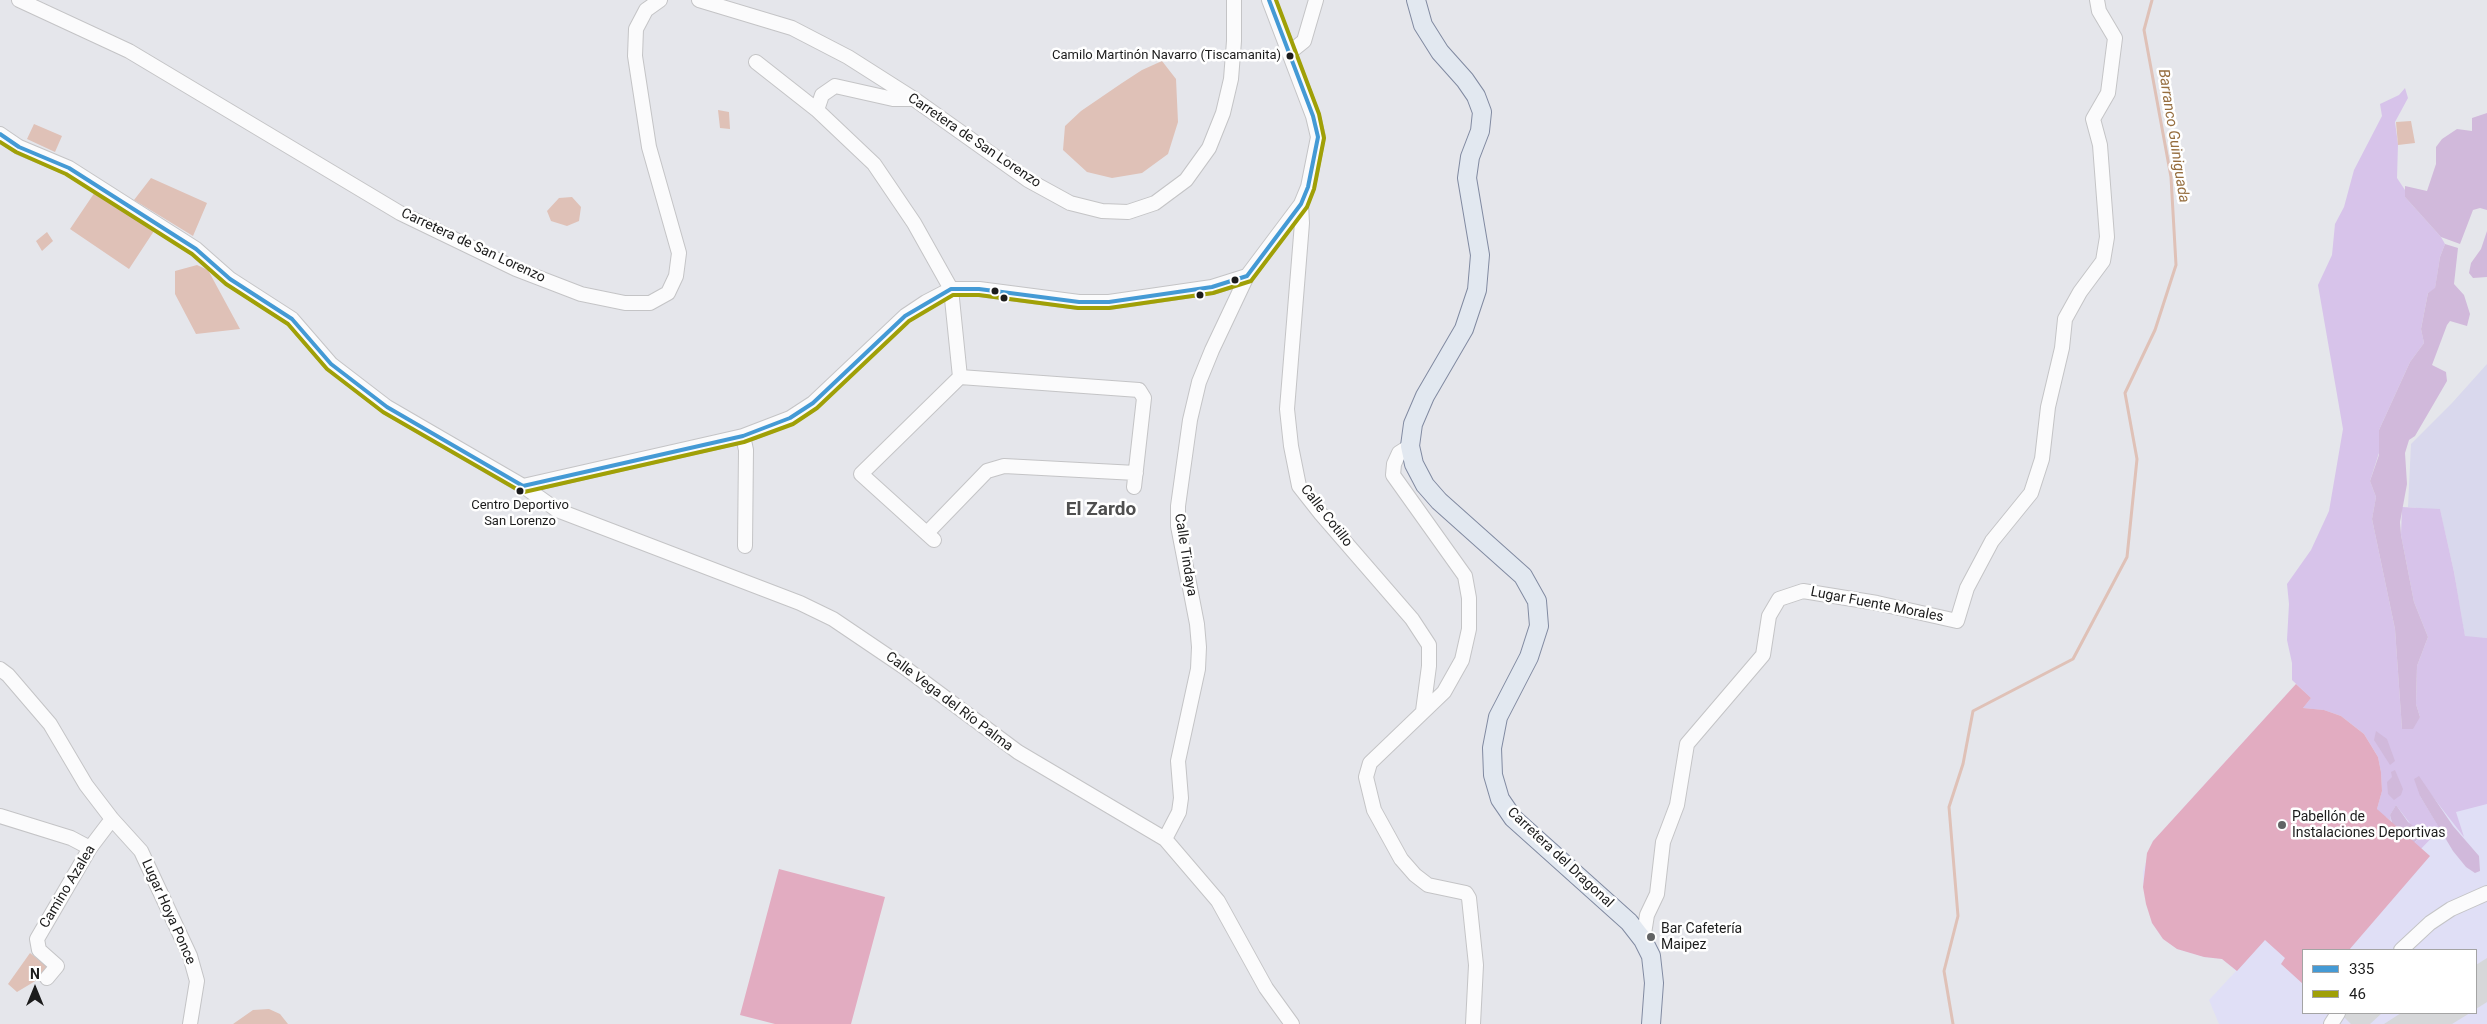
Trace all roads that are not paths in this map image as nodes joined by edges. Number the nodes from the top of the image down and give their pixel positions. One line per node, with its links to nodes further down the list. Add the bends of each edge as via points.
1 (19, 0): 2 (street, Carretera de San Lorenzo, via 129,52 400,213 516,269 581,294 625,303 650,303 668,293 676,276 678,261 673,228 649,147 635,56 636,29 646,10)
2 (660, 0)
3 (699, 0): 11 (street, Carretera de San Lorenzo, via 792,28 848,57)
4 (1234, 0): 11 (street, Carretera de San Lorenzo, via 1231,79 1224,113 1209,148 1186,180 1155,203 1128,212 1102,211 1070,203 1028,180)
5 (1269, 0): 9 (street)
6 (1316, 0): 9 (street, via 1304,41)
7 (1416, 0): 19 (main road, Carretera del Dragonal, via 1423,25 1440,52 1476,96 1482,112 1467,178 1480,255 1477,290 1464,329 1425,396 1413,424)
8 (2097, 0): 29 (street, Lugar Fuente Morales, via 2099,11 2115,38 2108,93 2094,120 2100,146 2107,237 2103,261 2065,319 2062,348 2048,407 2042,459 2031,493 1992,541 1967,588 1957,621 1802,591 1779,599 1769,616 1763,655 1687,744 1677,805 1663,842 1657,894 1647,915)
9 (1289, 53): 14 (street, via 1314,116 1318,137 1308,187)
10 (756, 62): 12 (street)
11 (914, 99): 12 (street, via 893,99 835,86 822,95)
12 (817, 110): 16 (street, via 874,164 914,223)
13 (0, 134): 20 (street, Calle Vega del Río Palma, via 19,147 69,168 196,249 230,279 292,319 331,364 386,407)
14 (1301, 204): 15 (street, Calle Tindaya); 23 (street, Calle Cotillo, via 1302,232 1287,409 1300,486 1412,619 1429,645)
15 (1247, 276): 16 (street, via 1212,287 1109,302); 26 (street, Calle Tindaya, via 1212,350 1190,420 1178,526 1197,624 1198,669 1179,753 1179,812)
16 (951, 289): 17 (street); 18 (street, via 905,316 813,403 790,418)
17 (960, 377): 17 (street, via 861,474 930,537 987,471 1004,466 1135,480 1144,398 1140,390)
18 (743, 436): 20 (street); 21 (street, via 746,450)
19 (1410, 446): 23 (street, via 1398,453 1393,475 1465,576 1469,598 1469,629 1462,660 1444,692); 29 (main road, Carretera del Dragonal, via 1414,464 1425,485 1523,576 1537,601 1539,626 1530,657 1498,717 1492,748 1493,776 1500,799 1512,818 1629,922)
20 (523, 486): 26 (street, Calle Vega del Río Palma, via 558,510 800,603 833,619 1018,752)
21 (745, 546)
22 (0, 669): 25 (street, Lugar Hoya Ponce, via 8,674 50,724 86,785)
23 (1423, 711): 34 (street, via 1370,763 1366,777 1374,810 1401,859 1428,885 1466,893 1469,898 1476,965)
24 (0, 816): 27 (street, via 71,838)
25 (112, 819): 27 (street, Camino Azalea); 32 (street, Lugar Hoya Ponce, via 141,850 190,956 197,981)
26 (1165, 839): 33 (street, Calle Vega del Río Palma, via 1218,901 1266,988)
27 (90, 848): 31 (street, Camino Azalea, via 37,939 39,950 57,966)
28 (2487, 894): 30 (street, via 2437,918)
29 (1644, 940): 35 (main road, Carretera del Dragonal, via 1651,956 1654,983)
30 (2402, 949)
31 (47, 978)
32 (190, 1024)
33 (1292, 1024)
34 (1473, 1024)
35 (1651, 1024)

